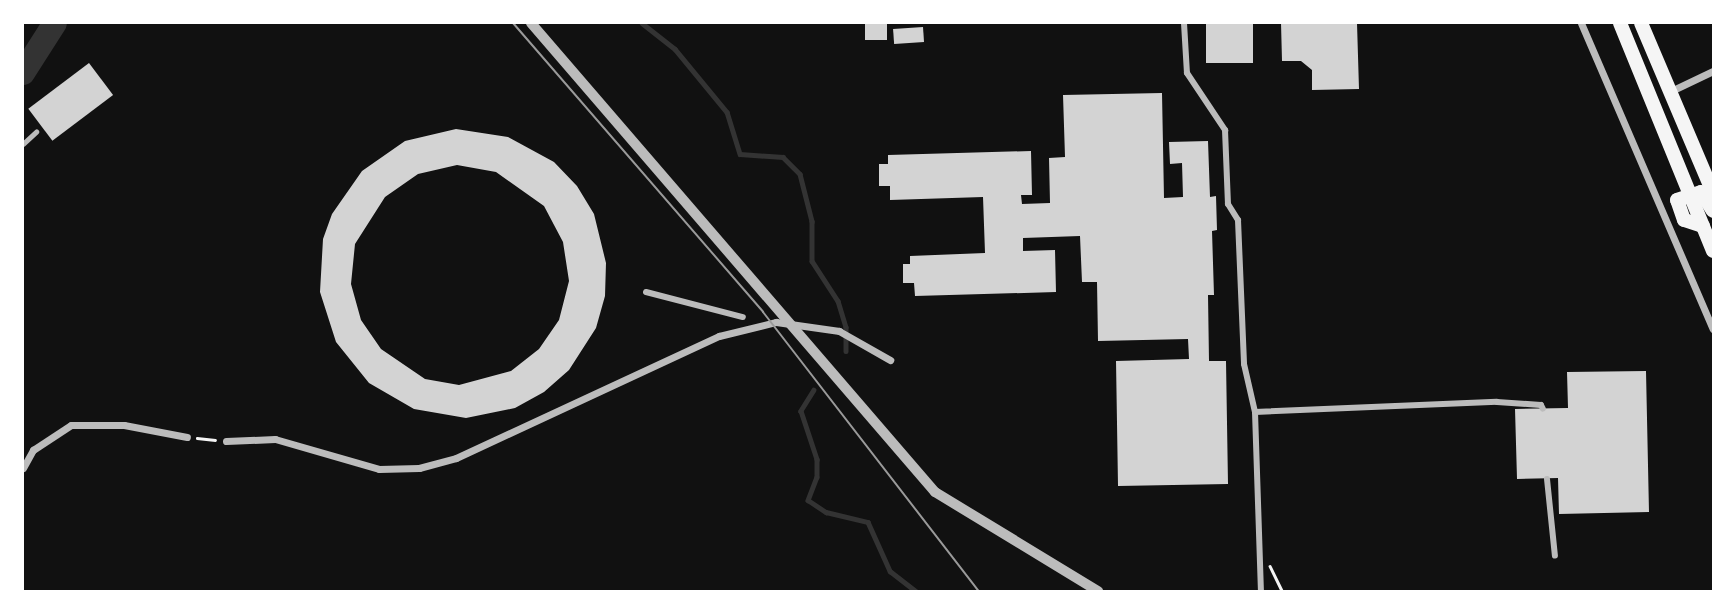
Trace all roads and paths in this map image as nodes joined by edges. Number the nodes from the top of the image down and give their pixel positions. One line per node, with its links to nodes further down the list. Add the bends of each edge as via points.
1 (531, 23): 25 (street, via 935,492)
2 (1184, 23): 19 (street, via 1187,73 1225,130 1228,205 1238,220 1244,363)
3 (1581, 23): 16 (street)
4 (1620, 23): 10 (main road)
5 (1641, 23): 7 (main road)
6 (1713, 71): 7 (street)
7 (1670, 92): 11 (main road)
8 (36, 132): 9 (lane)
9 (23, 144)
10 (1689, 193): 12 (main road, via 1701,192); 13 (main road)
11 (1713, 193)
12 (1713, 211)
13 (1713, 251)
14 (646, 292): 15 (street)
15 (743, 317)
16 (1713, 329)
17 (890, 360): 21 (street, via 871,346 821,326 776,322 719,336 456,458 419,468 379,469 279,440)
18 (1543, 409): 19 (street, via 1541,405 1497,402)
19 (1255, 412): 26 (street)
20 (187, 437): 21 (path); 22 (street, via 124,425 71,425 33,450)
21 (226, 441)
22 (23, 468)
23 (1547, 479): 24 (street)
24 (1555, 555)
25 (1098, 591)
26 (1261, 591)

